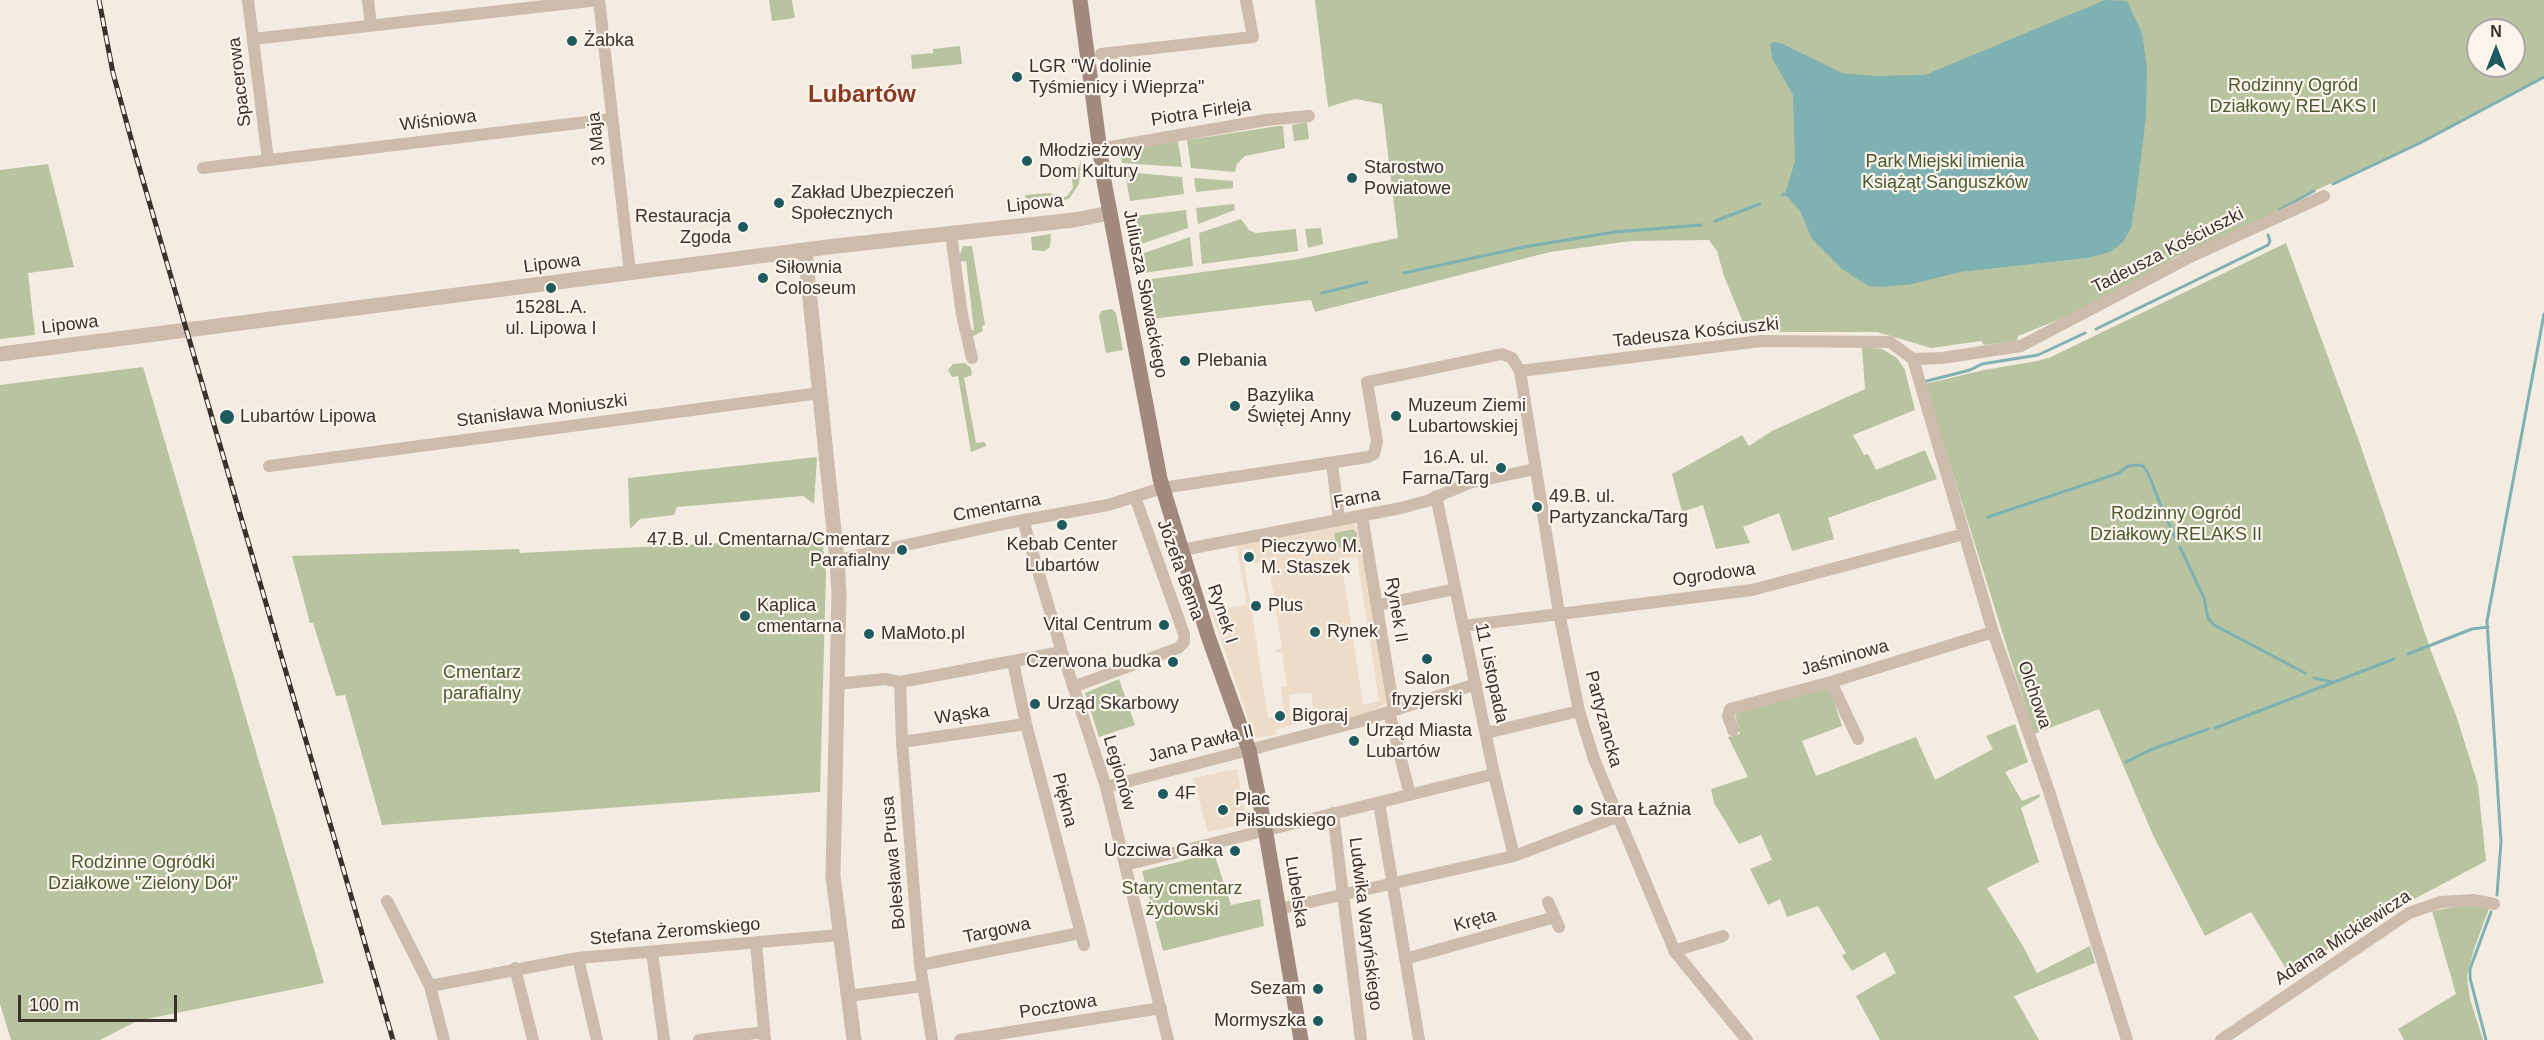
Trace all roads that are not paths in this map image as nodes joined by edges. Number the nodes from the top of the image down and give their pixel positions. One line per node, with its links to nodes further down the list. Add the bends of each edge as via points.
1 (249, 0): 7 (street, Spacerowa)
2 (368, 0): 6 (street)
3 (599, 0): 6 (street); 10 (street, 3 Maja)
4 (1080, 0): 11 (main road, Juliusza Słowackiego)
5 (1246, 0): 8 (street, via 1253,38)
6 (371, 25): 7 (street)
7 (253, 39): 12 (street, Spacerowa)
8 (1101, 54)
9 (1309, 116): 11 (street, Piotra Firleja)
10 (612, 119): 12 (street, Wiśniowa); 18 (street, 3 Maja)
11 (1099, 149): 15 (main road, Juliusza Słowackiego)
12 (268, 160): 13 (street, Wiśniowa)
13 (203, 168)
14 (2324, 196): 21 (street, Tadeusza Kościuszki, via 2192,256 2021,346)
15 (1110, 213): 16 (street, Lipowa); 27 (main road, Juliusza Słowackiego)
16 (951, 234): 17 (street, Lipowa); 20 (street)
17 (805, 250): 18 (street, Lipowa); 23 (street)
18 (630, 273): 19 (street, Lipowa)
19 (0, 354)
20 (972, 358)
21 (1914, 359): 22 (street, Tadeusza Kościuszki, via 1890,342 1761,340); 33 (street, Olchowa)
22 (1520, 371): 24 (street, via 1512,358 1502,354 1367,382 1377,449 1368,457); 26 (street, Partyzancka)
23 (820, 393): 25 (street, Stanisława Moniuszki); 35 (street)
24 (1332, 463): 27 (street); 32 (street)
25 (269, 466)
26 (1535, 469): 28 (street, Farna, via 1469,483); 38 (street, Partyzancka)
27 (1162, 488): 29 (street, Cmentarna); 34 (main road, Rynek I)
28 (1436, 496): 30 (street, Farna, via 1415,505); 36 (street, 11 Listopada)
29 (1135, 497): 31 (street, Cmentarna); 47 (street, Józefa Bema, via 1184,642 1178,648)
30 (1362, 516): 32 (street, Farna); 37 (street, Rynek II)
31 (1023, 520): 35 (street, Cmentarna); 41 (street, Legionów)
32 (1340, 520): 34 (street, Farna)
33 (1964, 534): 38 (street, Ogrodowa, via 1752,590); 40 (street, Olchowa)
34 (1182, 550): 55 (main road, Rynek I)
35 (837, 560): 45 (street)
36 (1455, 589): 37 (street); 39 (street, 11 Listopada)
37 (1378, 605): 48 (street, Rynek II)
38 (1559, 613): 39 (street, Ogrodowa); 49 (street, Partyzancka)
39 (1463, 626): 46 (street, 11 Listopada)
40 (1993, 632): 44 (street, Jaśminowa); 100 (street, Olchowa, via 2049,791)
41 (1062, 652): 42 (street); 47 (street, Legionów)
42 (1013, 662): 43 (street); 50 (street, Piękna)
43 (900, 682): 45 (street); 54 (street, Bolesława Prusa)
44 (1831, 682): 51 (street, Jaśminowa, via 1730,709); 53 (street)
45 (837, 684): 72 (street, via 832,832)
46 (1476, 684): 48 (street, Jana Pawła II); 52 (street, 11 Listopada)
47 (1072, 687): 57 (street, Legionów)
48 (1391, 711): 55 (street, Jana Pawła II); 58 (street, Rynek II)
49 (1579, 711): 52 (street); 61 (street, Partyzancka)
50 (1026, 723): 54 (street, Wąska); 71 (street, Piękna)
51 (1733, 730)
52 (1486, 733): 56 (street, 11 Listopada)
53 (1858, 739)
54 (902, 742): 80 (street, Bolesława Prusa)
55 (1249, 750): 57 (street, Jana Pawła II); 62 (main road, Lubelska)
56 (1494, 774): 58 (street); 63 (street, 11 Listopada)
57 (1106, 787): 64 (street, Legionów)
58 (1410, 795): 59 (street)
59 (1378, 802): 60 (street); 65 (street)
60 (1333, 813): 62 (street); 66 (street, Ludwika Waryńskiego)
61 (1617, 817): 63 (street); 76 (street, Partyzancka)
62 (1265, 828): 64 (street); 70 (main road, Lubelska)
63 (1514, 856): 65 (street)
64 (1125, 865): 85 (street, Legionów)
65 (1393, 885): 66 (street); 79 (street)
66 (1344, 894): 70 (street); 97 (street, Ludwika Waryńskiego)
67 (387, 901): 82 (street)
68 (1548, 902): 79 (street, Kręta, via 1557,922)
69 (2494, 904): 101 (street, Adama Mickiewicza, via 2473,900 2441,902 2409,913)
70 (1279, 909): 96 (main road, Lubelska)
71 (1080, 933): 75 (street, Piękna); 80 (street, Targowa)
72 (839, 935): 74 (street, Stefana Żeromskiego); 84 (street)
73 (1723, 936): 76 (street)
74 (756, 943): 77 (street, Stefana Żeromskiego); 86 (street)
75 (1084, 945)
76 (1674, 951): 99 (street, Partyzancka)
77 (652, 952): 78 (street, Stefana Żeromskiego); 90 (street)
78 (578, 958): 81 (street, Stefana Żeromskiego); 89 (street)
79 (1405, 959): 98 (street)
80 (920, 965): 83 (street, Bolesława Prusa)
81 (515, 968): 82 (street, Stefana Żeromskiego); 88 (street)
82 (430, 986): 87 (street)
83 (922, 986): 84 (street); 93 (street, Bolesława Prusa)
84 (848, 996): 92 (street)
85 (1161, 1008): 94 (street, Pocztowa); 95 (street, Legionów)
86 (765, 1036): 91 (street)
87 (444, 1040)
88 (533, 1040)
89 (597, 1040)
90 (664, 1040)
91 (699, 1040)
92 (854, 1040)
93 (932, 1040)
94 (960, 1040)
95 (1168, 1040)
96 (1301, 1040)
97 (1361, 1040)
98 (1419, 1040)
99 (1747, 1040)
100 (2127, 1040)
101 (2221, 1040)

